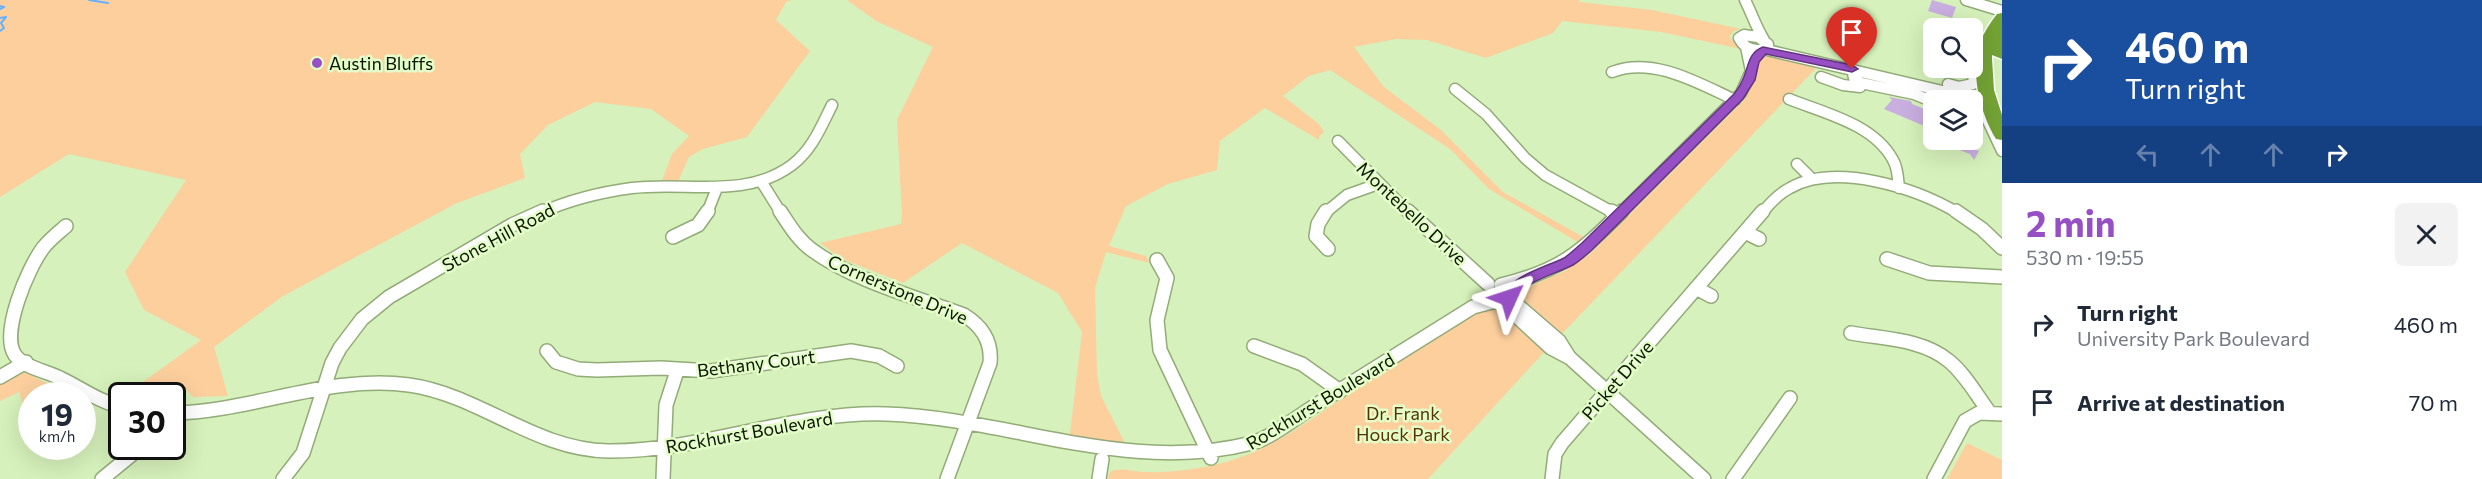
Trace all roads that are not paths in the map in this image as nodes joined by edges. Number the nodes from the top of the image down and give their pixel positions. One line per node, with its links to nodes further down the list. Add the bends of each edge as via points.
1 (1745, 0): 5 (street)
2 (1966, 0): 3 (street)
3 (2002, 11)
4 (2002, 16): 8 (highway)
5 (1754, 24): 7 (street); 9 (street)
6 (2002, 32): 11 (highway, via 1996,46)
7 (1744, 36): 9 (street, via 1753,36); 10 (street, via 1739,41)
8 (1988, 43): 17 (street, via 1977,47 1973,84); 19 (highway, via 1984,61)
9 (1765, 45): 10 (street); 12 (street, Rockhurst Boulevard); 13 (street); 17 (street)
10 (1746, 47): 12 (street)
11 (2002, 56)
12 (1753, 62): 22 (street, Rockhurst Boulevard, via 1749,80)
13 (1852, 69): 16 (street, via 1854,78); 27 (street, via 1972,99 1981,106)
14 (1612, 72): 22 (street, via 1621,67 1656,69)
15 (1821, 77): 16 (street, via 1852,87 1860,87)
16 (1861, 83): 20 (street)
17 (1959, 87): 19 (street)
18 (1455, 89): 34 (street, via 1486,114 1545,175)
19 (1987, 94): 23 (street); 25 (highway)
20 (1923, 98)
21 (1789, 99): 33 (street, via 1855,127 1881,145 1894,162)
22 (1735, 100): 34 (street, Rockhurst Boulevard)
23 (2002, 100)
24 (832, 105): 30 (street, Stone Hill Road, via 804,155)
25 (2002, 135)
26 (1338, 141): 31 (street, Montebello Drive)
27 (2002, 152)
28 (1797, 164): 29 (street)
29 (1812, 179): 33 (street, Picket Drive, via 1847,179); 36 (street, Picket Drive, via 1792,185 1780,194)
30 (761, 181): 32 (street, Stone Hill Road); 61 (street, Cornerstone Drive, via 795,234 812,250 851,272 964,315 982,329 991,350 990,363)
31 (1378, 184): 40 (street, via 1347,194 1329,206 1317,224 1316,236); 45 (street, Montebello Drive)
32 (717, 188): 37 (street, via 711,207 699,224 692,231); 54 (street, Stone Hill Road, via 616,190 555,206 512,225 406,286 362,319 340,348)
33 (1899, 188): 39 (street, Picket Drive, via 1961,209)
34 (1618, 215): 45 (street, Rockhurst Boulevard, via 1571,260)
35 (66, 226): 50 (street, via 43,247 6,320 9,349)
36 (1745, 232): 38 (street); 44 (street, Picket Drive)
37 (673, 237)
38 (1759, 239)
39 (2002, 248)
40 (1328, 249)
41 (1887, 259): 43 (street, via 1928,274)
42 (1157, 260): 63 (street, via 1167,278 1158,320 1160,350)
43 (2002, 277)
44 (1696, 288): 46 (street); 56 (street, Picket Drive)
45 (1498, 294): 55 (street, Rockhurst Boulevard); 56 (street, Montebello Drive, via 1551,348 1570,358)
46 (1711, 296)
47 (1851, 333): 60 (street, via 1948,353)
48 (1254, 346): 55 (street, via 1295,361)
49 (547, 351): 52 (street, Bethany Court, via 556,362 578,369)
50 (26, 362): 53 (street); 58 (street)
51 (897, 366): 52 (street, Bethany Court, via 879,356 851,351 732,369)
52 (677, 371): 62 (street, via 666,405)
53 (0, 377)
54 (325, 388): 59 (street, Rockhurst Boulevard); 62 (street, Rockhurst Boulevard, via 367,383 424,388 456,397 561,445 607,452); 67 (street, Stone Hill Road, via 303,453)
55 (1340, 391): 63 (street, Rockhurst Boulevard, via 1256,442)
56 (1607, 391): 71 (street, Picket Drive, via 1555,454); 72 (street, Montebello Drive)
57 (1790, 398): 73 (street)
58 (108, 404)
59 (186, 411)
60 (1996, 413): 74 (street, via 1971,416 1965,421)
61 (967, 425): 62 (street, Rockhurst Boulevard, via 889,414 823,417); 64 (street, Rockhurst Boulevard); 69 (street, Cornerstone Drive)
62 (665, 447): 68 (street)
63 (1211, 458): 64 (street, Rockhurst Boulevard, via 1161,464)
64 (1102, 459): 70 (street)
65 (126, 460): 66 (street)
66 (103, 479)
67 (283, 479)
68 (663, 479)
69 (947, 479)
70 (1098, 479)
71 (1552, 479)
72 (1704, 479)
73 (1732, 479)
74 (1934, 479)

